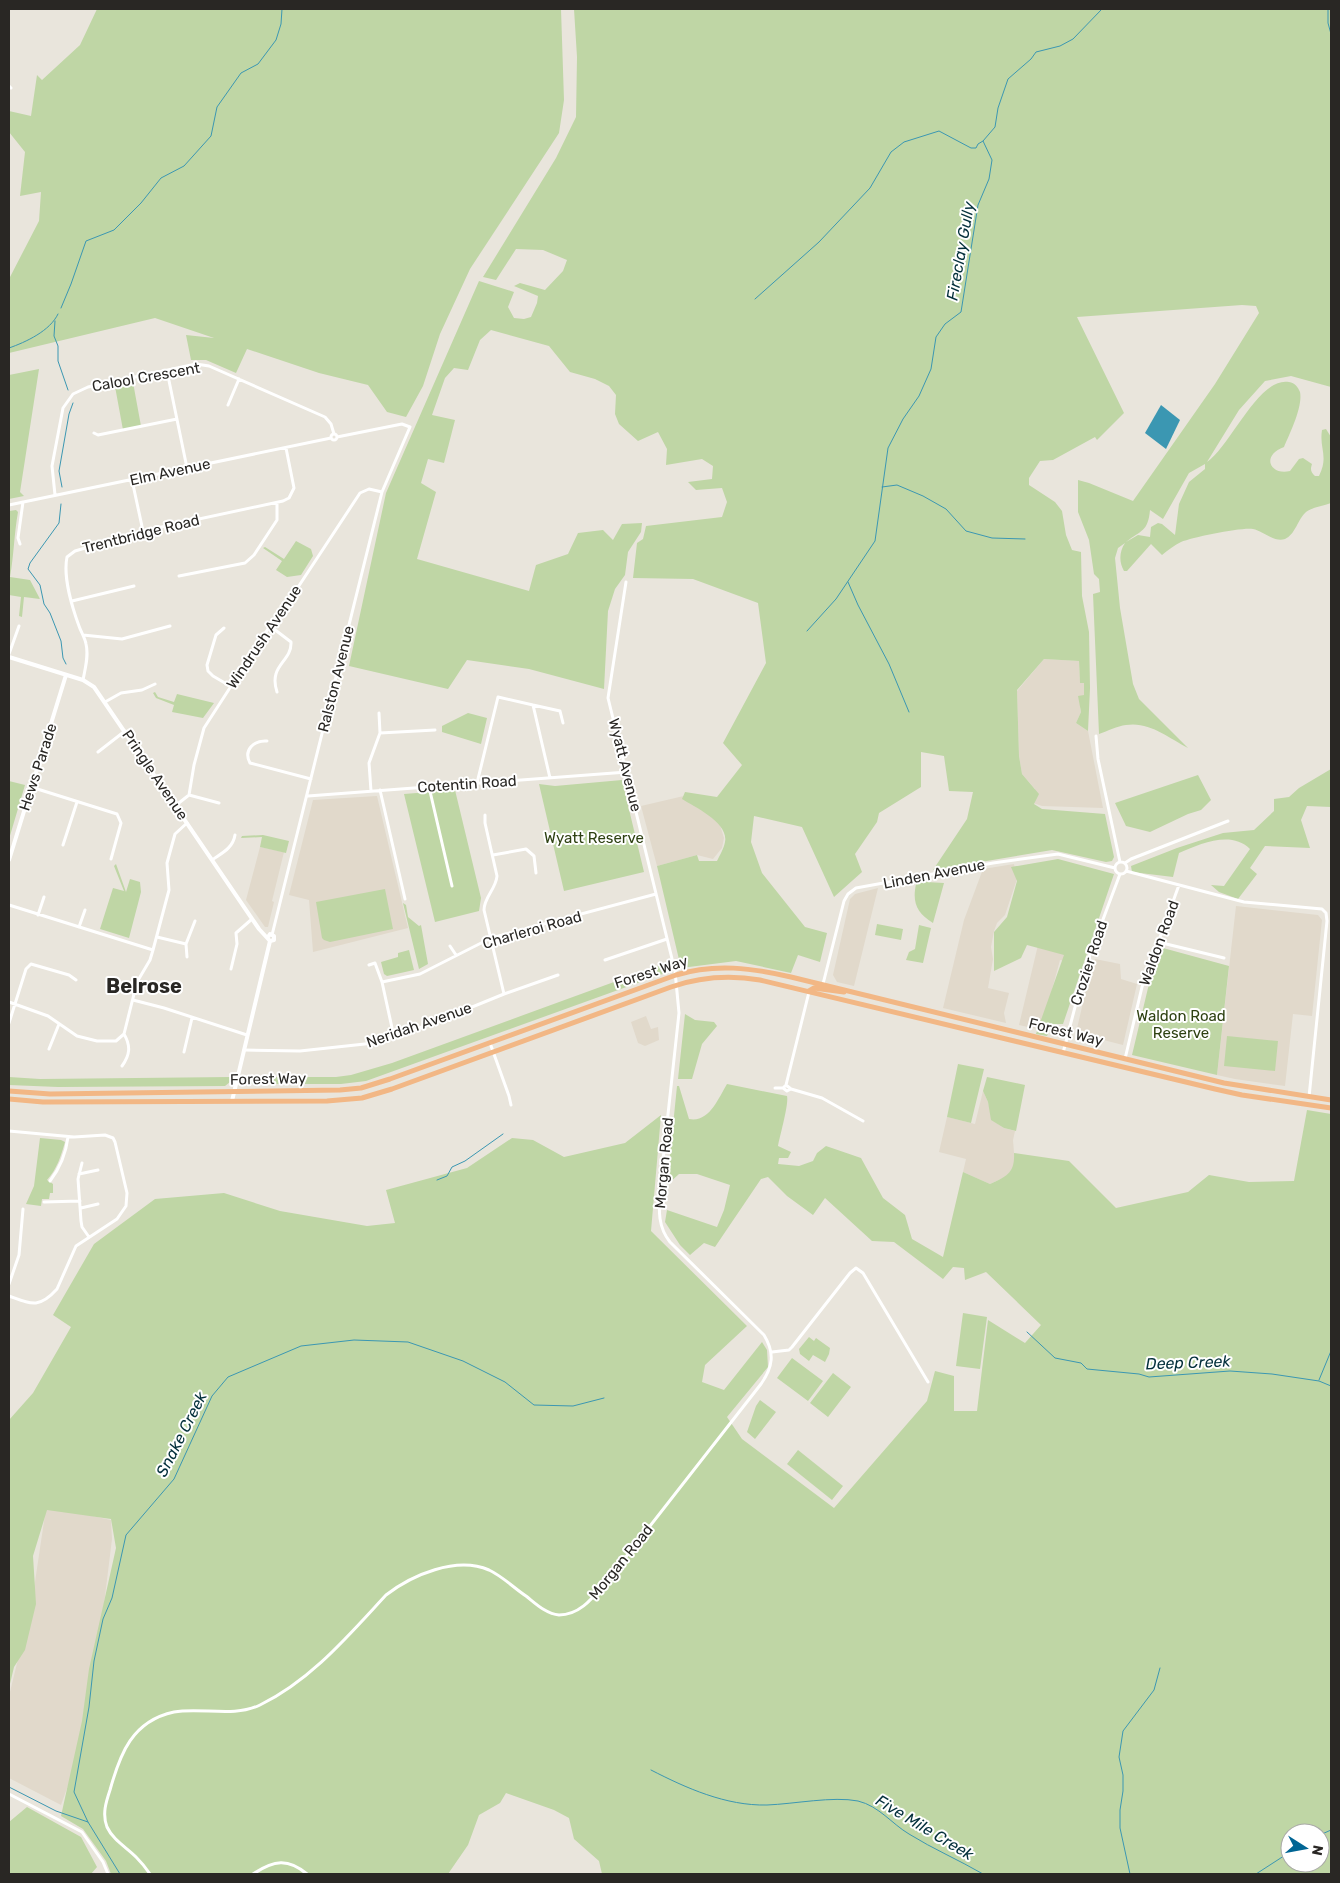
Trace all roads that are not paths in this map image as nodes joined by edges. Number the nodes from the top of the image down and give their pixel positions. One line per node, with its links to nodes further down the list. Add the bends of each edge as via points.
1 (167, 371): 2 (street, Calool Crescent, via 196,364); 4 (street); 11 (street, Calool Crescent, via 88,387 67,400 52,466)
2 (239, 379): 3 (street); 6 (street, Calool Crescent, via 325,417)
3 (228, 406)
4 (177, 419): 5 (street); 8 (street)
5 (94, 433)
6 (335, 435): 7 (street, Elm Avenue, via 335,440 331,438); 10 (street, Ralston Avenue, via 402,424 410,427)
7 (286, 448): 8 (street, Elm Avenue); 13 (street, via 294,488 290,498)
8 (187, 468): 9 (street, Elm Avenue)
9 (132, 480): 11 (street, Elm Avenue); 15 (street)
10 (382, 492): 23 (street, Windrush Avenue, via 370,490 360,494); 45 (street, Ralston Avenue)
11 (55, 495): 12 (street, Elm Avenue)
12 (23, 502): 14 (street, Elm Avenue); 16 (street)
13 (277, 503): 15 (street, Trentbridge Road); 17 (street, via 277,520 245,563)
14 (9, 505)
15 (142, 531): 20 (street, Trentbridge Road, via 75,551 67,557 65,567)
16 (20, 544)
17 (179, 576)
18 (626, 582): 43 (street, Wyatt Avenue, via 608,698)
19 (134, 586): 20 (street)
20 (72, 601): 25 (street, Trentbridge Road)
21 (18, 626): 26 (street)
22 (170, 626): 25 (street, via 122,639)
23 (270, 626): 31 (street, Windrush Avenue); 32 (street, via 292,642 275,674)
24 (224, 628): 31 (street, via 216,635 208,670)
25 (82, 635): 29 (street, Trentbridge Road, via 87,656)
26 (10, 656): 27 (street); 28 (street, Pringle Avenue)
27 (9, 664)
28 (66, 675): 29 (street, Pringle Avenue); 48 (street, Hews Parade)
29 (83, 680): 33 (street, Pringle Avenue, via 94,687)
30 (155, 684): 33 (street, via 121,693)
31 (230, 686): 51 (street, Windrush Avenue, via 204,728)
32 (277, 692)
33 (105, 702): 38 (street, Pringle Avenue)
34 (533, 705): 36 (street, via 560,711); 44 (street); 46 (street, via 498,697)
35 (379, 713): 39 (street)
36 (563, 723)
37 (435, 730): 39 (street)
38 (125, 731): 42 (street); 55 (street, Pringle Avenue)
39 (380, 733): 50 (street, via 369,763)
40 (1096, 736): 65 (street)
41 (266, 741): 45 (street, via 256,741 252,745 248,754 250,763)
42 (98, 752)
43 (626, 772): 44 (street, Cotentin Road); 73 (street, Wyatt Avenue)
44 (550, 778): 46 (street, Cotentin Road)
45 (311, 779): 52 (street, Ralston Avenue)
46 (477, 783): 47 (street, Cotentin Road)
47 (429, 786): 49 (street, Cotentin Road); 72 (street)
48 (31, 787): 53 (street); 63 (street, Hews Parade)
49 (380, 790): 50 (street, Cotentin Road); 75 (street)
50 (371, 791): 52 (street, Cotentin Road)
51 (189, 795): 54 (street); 55 (street)
52 (308, 796): 83 (street, Ralston Avenue)
53 (77, 802): 60 (street); 62 (street, via 117,814 120,818)
54 (218, 803)
55 (175, 806): 58 (street, Pringle Avenue)
56 (485, 815): 61 (street)
57 (1228, 821): 66 (street)
58 (187, 823): 64 (street, Pringle Avenue); 82 (street, via 175,834 169,856 169,890)
59 (235, 835): 64 (street, via 229,848)
60 (63, 845)
61 (493, 855): 69 (street, via 526,849 534,856); 84 (street, via 497,880 484,908)
62 (111, 859)
63 (9, 860)
64 (212, 860): 79 (street, Pringle Avenue)
65 (1120, 862): 66 (street); 67 (street)
66 (1125, 863): 68 (street)
67 (1115, 868): 70 (street); 102 (street, Linden Avenue, via 1058,854 856,888 844,901)
68 (1126, 871): 70 (street); 71 (street)
69 (536, 873)
70 (1120, 874): 116 (street, Crozier Road, via 1086,965)
71 (1179, 885): 86 (street, Waldon Road); 128 (street, via 1244,902 1326,913)
72 (452, 886)
73 (656, 894): 84 (street, Charleroi Road); 85 (street, Wyatt Avenue)
74 (44, 897): 78 (street)
75 (405, 899)
76 (9, 905): 78 (street)
77 (85, 910): 81 (street)
78 (38, 915): 81 (street)
79 (252, 919): 83 (street, Pringle Avenue); 95 (street, via 236,933 237,944)
80 (195, 921): 87 (street)
81 (79, 927): 89 (street)
82 (157, 937): 87 (street); 89 (street)
83 (270, 938): 113 (street, Ralston Avenue)
84 (491, 938): 90 (street, Charleroi Road); 105 (street)
85 (667, 939): 93 (street); 97 (street, Wyatt Avenue)
86 (1158, 942): 92 (street); 122 (street, Waldon Road, via 1142,987)
87 (186, 944): 91 (street)
88 (450, 946): 90 (street)
89 (153, 950): 106 (street, via 140,975)
90 (456, 955): 100 (street, Charleroi Road, via 420,974)
91 (187, 957)
92 (1224, 958)
93 (605, 960)
94 (369, 964): 100 (street, via 375,963)
95 (231, 969)
96 (777, 974): 97 (main road, Forest Way, via 729,967); 102 (main road, Forest Way); 103 (main road, via 804,984)
97 (676, 975): 101 (street, Morgan Road); 115 (main road, Forest Way)
98 (558, 976): 105 (street, Neridah Avenue)
99 (76, 980): 108 (street, via 31,964 26,969)
100 (382, 982): 114 (street)
101 (677, 984): 103 (main road, Forest Way, via 741,977); 120 (main road, Forest Way); 149 (street, Morgan Road, via 679,1013 660,1188 660,1226 670,1242 764,1335)
102 (823, 985): 104 (main road, Forest Way)
103 (809, 991): 104 (main road, via 814,988); 121 (main road, Forest Way); 124 (street)
104 (850, 991): 116 (main road, Forest Way)
105 (504, 994): 114 (street, Neridah Avenue)
106 (133, 1000): 109 (street); 112 (street)
107 (9, 1002): 108 (street)
108 (15, 1004): 110 (street); 111 (street, via 41,1012)
109 (192, 1018): 113 (street); 119 (street)
110 (9, 1024)
111 (59, 1024): 112 (street, via 77,1036 97,1041 116,1041); 117 (street)
112 (124, 1034): 123 (street, via 129,1052)
113 (247, 1035): 118 (street, Ralston Avenue)
114 (394, 1037): 118 (street, Neridah Avenue, via 374,1043 300,1051)
115 (490, 1043): 120 (street); 127 (main road, Forest Way, via 361,1088)
116 (1065, 1045): 121 (street, Crozier Road); 122 (main road, Forest Way)
117 (50, 1049)
118 (244, 1050): 127 (street, Ralston Avenue)
119 (184, 1052)
120 (494, 1052): 131 (main road, Forest Way, via 362,1098); 132 (street)
121 (1063, 1053): 133 (main road, Forest Way, via 1242,1095)
122 (1125, 1059): 128 (main road, Forest Way, via 1224,1083)
123 (122, 1066)
124 (785, 1086): 125 (street); 134 (street, via 822,1098)
125 (775, 1088)
126 (9, 1091): 127 (main road, Forest Way, via 50,1094)
127 (234, 1092): 131 (street, Ralston Avenue)
128 (1309, 1097): 130 (main road, Forest Way)
129 (9, 1099): 131 (main road, Forest Way, via 43,1102)
130 (1331, 1100)
131 (232, 1101)
132 (511, 1105)
133 (1331, 1108)
134 (863, 1121)
135 (9, 1130): 136 (street)
136 (68, 1137): 140 (street, via 59,1168); 146 (street, via 112,1138 127,1192 126,1206 121,1214)
137 (82, 1163): 139 (street)
138 (98, 1170): 139 (street)
139 (79, 1174): 141 (street)
140 (50, 1181)
141 (80, 1201): 142 (street); 145 (street)
142 (44, 1202)
143 (98, 1204): 145 (street)
144 (23, 1208): 147 (street, via 19,1255)
145 (81, 1208): 146 (street, via 82,1227)
146 (89, 1237): 148 (street, via 76,1246 58,1289 46,1300 34,1304)
147 (9, 1284)
148 (9, 1296)
149 (772, 1352): 150 (street, via 789,1350 856,1268 863,1273); 153 (street, Morgan Road, via 771,1366 761,1384 602,1586 578,1609 551,1613 497,1574 480,1568 461,1566 438,1570 405,1582 391,1592 324,1660 259,1705 232,1711 171,1713 140,1728 120,1758 104,1816 111,1834)
150 (928, 1382)
151 (9, 1794): 152 (street, via 82,1832)
152 (108, 1874)
153 (150, 1874)
154 (253, 1874): 155 (street, via 285,1862)
155 (307, 1874)

